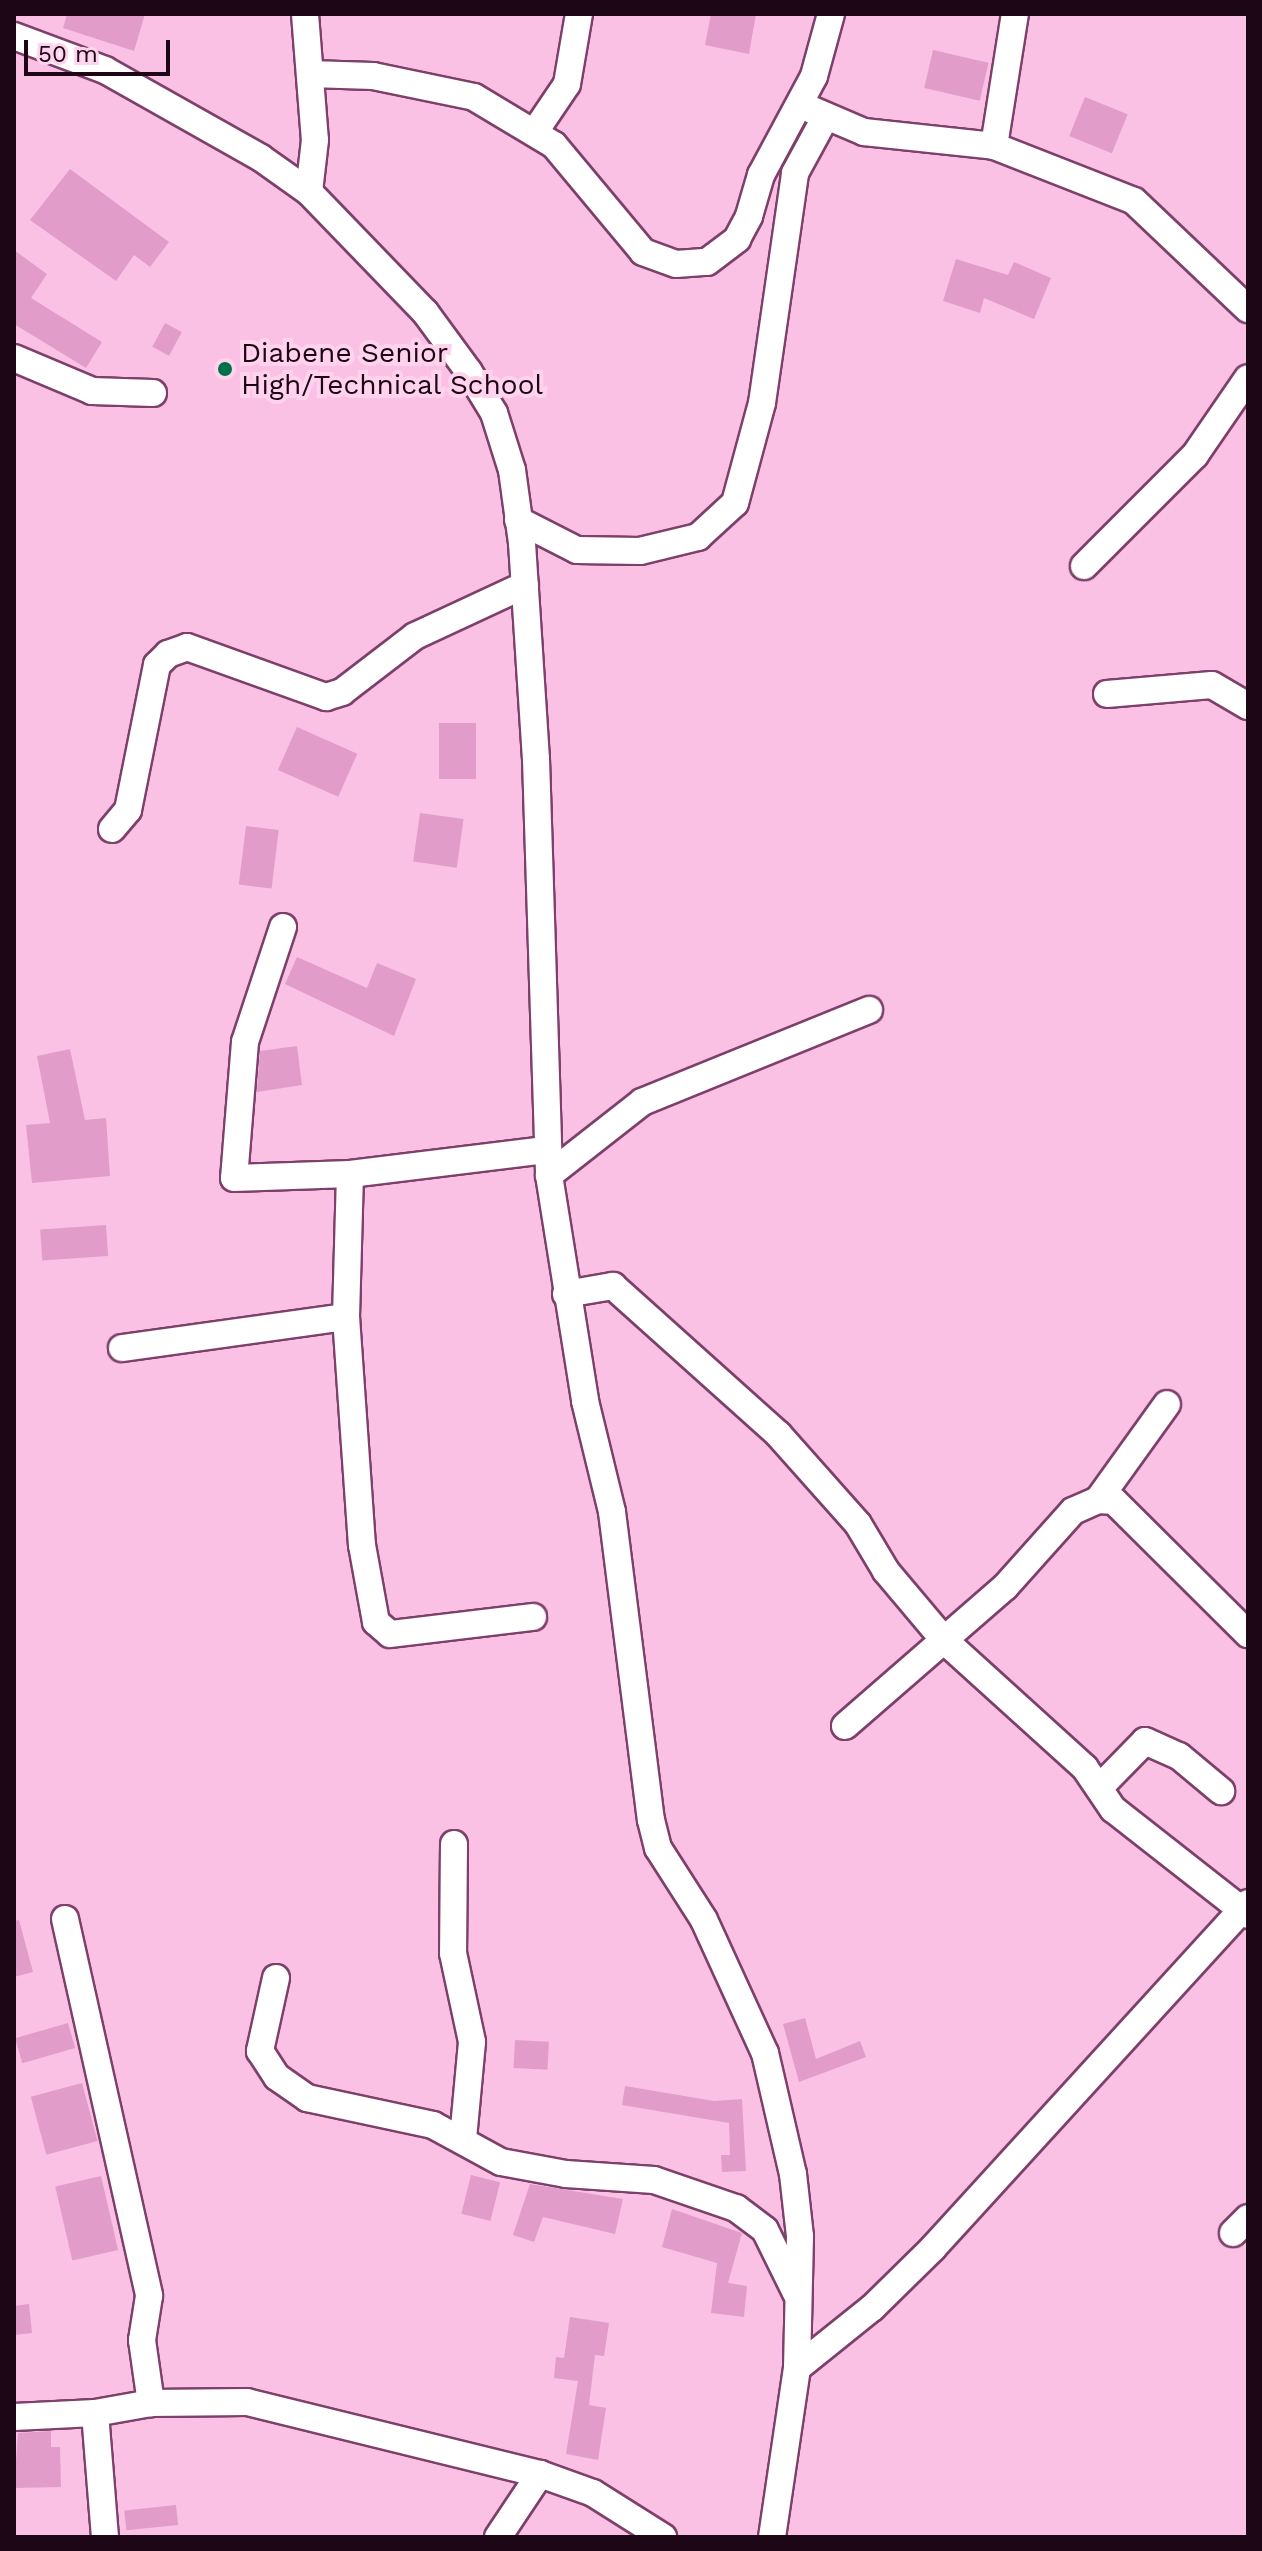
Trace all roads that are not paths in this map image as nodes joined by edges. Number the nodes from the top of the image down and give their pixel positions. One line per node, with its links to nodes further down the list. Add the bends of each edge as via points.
1 (305, 14): 6 (street)
2 (579, 14): 9 (street, via 567,84)
3 (831, 14): 7 (street, via 814,76)
4 (1015, 14): 10 (street)
5 (14, 36): 11 (street, via 105,70 261,158)
6 (310, 74): 9 (street, via 373,76 474,97); 11 (street, via 315,140)
7 (799, 103): 8 (street); 9 (street, via 761,175 737,239 707,262 676,264 643,252)
8 (825, 118): 10 (street, via 864,132); 16 (street, via 795,173 762,403 735,503 698,537 640,551 577,550)
9 (536, 130)
10 (994, 146): 12 (street, via 1134,201)
11 (309, 192): 16 (street, via 425,312 469,372 494,413 512,470)
12 (1248, 309)
13 (14, 358): 15 (street, via 92,391)
14 (1248, 378): 17 (street, via 1195,455)
15 (153, 393)
16 (518, 520): 18 (street)
17 (1084, 566)
18 (525, 585): 21 (street, via 415,636 342,692 326,697 187,647 168,654 157,665 128,810); 24 (street, via 541,872)
19 (1107, 694): 20 (street, via 1212,685)
20 (1248, 706)
21 (112, 829)
22 (283, 927): 25 (street, via 245,1042 234,1178)
23 (869, 1010): 24 (street, via 642,1102)
24 (548, 1162): 25 (street); 26 (street)
25 (350, 1174): 27 (street)
26 (566, 1294): 33 (street, via 613,1286 778,1434 858,1524 886,1571); 42 (street, via 612,1512 651,1820 658,1848 704,1920 765,2053 793,2174)
27 (346, 1317): 28 (street); 31 (street, via 362,1545 376,1622 390,1634)
28 (122, 1348)
29 (1167, 1404): 30 (street)
30 (1098, 1500): 32 (street, via 1114,1501); 33 (street, via 1073,1511 1005,1587)
31 (533, 1617)
32 (1248, 1634)
33 (945, 1641): 34 (street); 35 (street)
34 (845, 1726)
35 (1100, 1787): 36 (street, via 1145,1741 1179,1756); 38 (street, via 1113,1809)
36 (1221, 1791)
37 (454, 1844): 41 (street, via 453,1953 472,2042)
38 (1246, 1909): 43 (street, via 933,2248 872,2308)
39 (65, 1919): 44 (street, via 149,2296 142,2340)
40 (276, 1978): 41 (street, via 260,2051 277,2077 307,2098 433,2125)
41 (463, 2139): 42 (street, via 501,2162 566,2174 654,2180 736,2208 765,2230)
42 (799, 2300): 43 (street)
43 (797, 2368): 51 (street)
44 (151, 2403): 45 (street); 47 (street, via 247,2402)
45 (95, 2413): 46 (street); 48 (street)
46 (14, 2417)
47 (540, 2474): 49 (street); 50 (street, via 593,2493)
48 (105, 2537)
49 (498, 2537)
50 (663, 2537)
51 (772, 2537)

